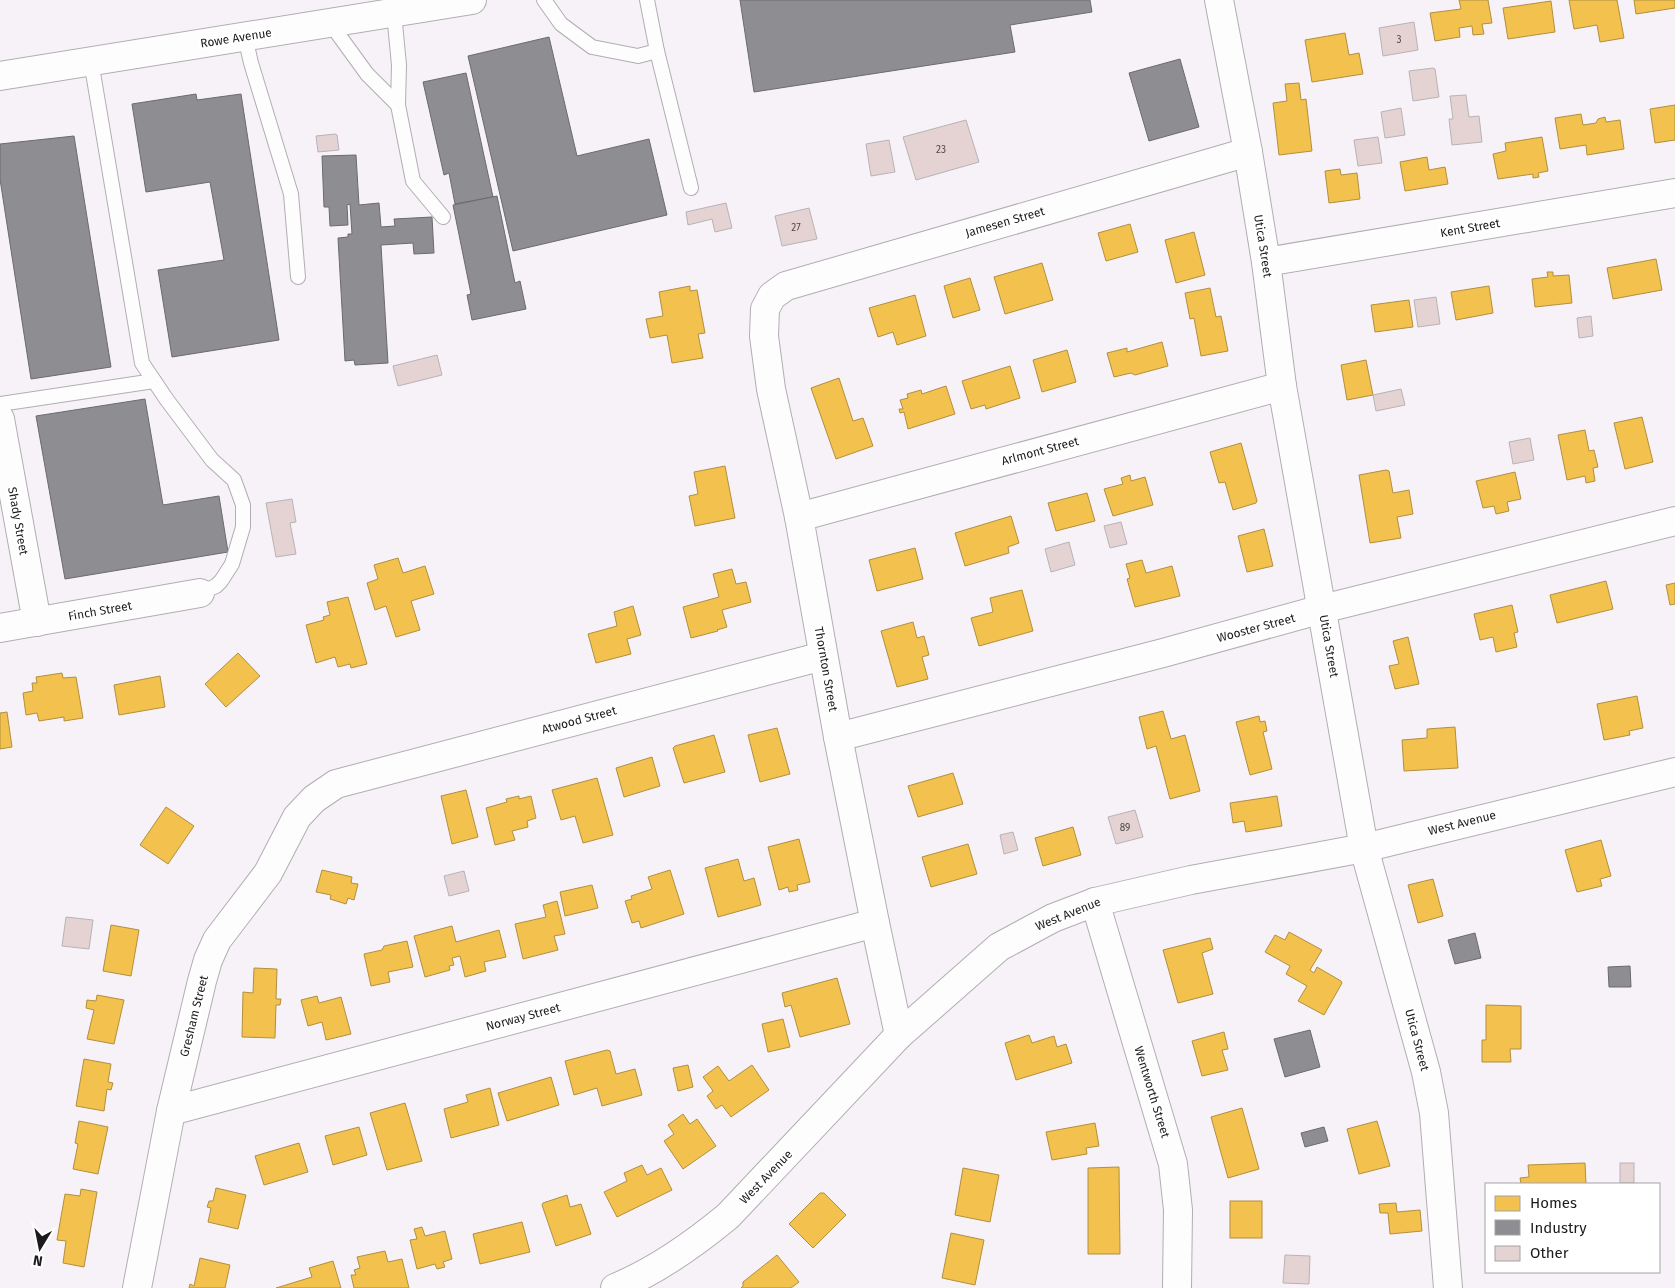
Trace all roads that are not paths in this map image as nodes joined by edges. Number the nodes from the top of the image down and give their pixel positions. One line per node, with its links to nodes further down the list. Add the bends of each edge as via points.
1 (472, 0): 5 (street, Rowe Avenue)
2 (544, 0): 8 (lane, via 562,24 592,47 638,56)
3 (647, 0): 8 (lane)
4 (1219, 0): 12 (street, Utica Street)
5 (394, 13): 6 (street, Rowe Avenue); 11 (lane, via 400,65)
6 (330, 23): 7 (street, Rowe Avenue); 11 (lane, via 368,74)
7 (245, 37): 9 (street, Rowe Avenue); 17 (lane, via 291,194)
8 (657, 51): 13 (lane)
9 (91, 61): 10 (street, Rowe Avenue); 19 (lane, via 142,363)
10 (0, 76)
11 (398, 105): 15 (lane, via 413,181)
12 (1248, 152): 16 (street, Utica Street); 18 (street, Jamesen Street, via 786,286)
13 (691, 188)
14 (1675, 193): 16 (street, Kent Street)
15 (443, 217)
16 (1266, 262): 20 (street, Utica Street)
17 (298, 277)
18 (768, 302): 23 (street, Thornton Street, via 764,336 771,389)
19 (154, 381): 21 (lane); 25 (lane, via 212,460 234,480 243,505 243,527 232,564 216,586)
20 (1282, 386): 23 (street, Arlmont Street); 26 (street, Utica Street)
21 (0, 404)
22 (0, 419): 27 (street, Shady Street)
23 (799, 517): 29 (street, Thornton Street)
24 (1675, 521): 26 (street, Wooster Street)
25 (200, 593): 27 (street, Finch Street)
26 (1322, 610): 30 (street, Wooster Street); 33 (street, Utica Street)
27 (37, 622): 28 (street, Finch Street)
28 (0, 628)
29 (823, 656): 30 (street, Thornton Street); 32 (street, Atwood Street)
30 (838, 737): 35 (street, Thornton Street)
31 (1675, 772): 33 (street, West Avenue)
32 (336, 784): 37 (street, Gresham Street, via 314,799 297,817 268,874 218,940 202,981)
33 (1364, 848): 34 (street, West Avenue, via 1191,880); 41 (street, Utica Street, via 1426,1072 1434,1113)
34 (1095, 902): 36 (street, West Avenue, via 1053,918 999,946); 40 (street, Wentworth Street, via 1173,1164 1178,1210)
35 (875, 923): 36 (street, Thornton Street); 37 (street, Norway Street)
36 (899, 1035): 39 (street, West Avenue, via 728,1216 660,1265)
37 (171, 1112): 38 (street, Gresham Street)
38 (137, 1288)
39 (615, 1288)
40 (1177, 1288)
41 (1448, 1288)

